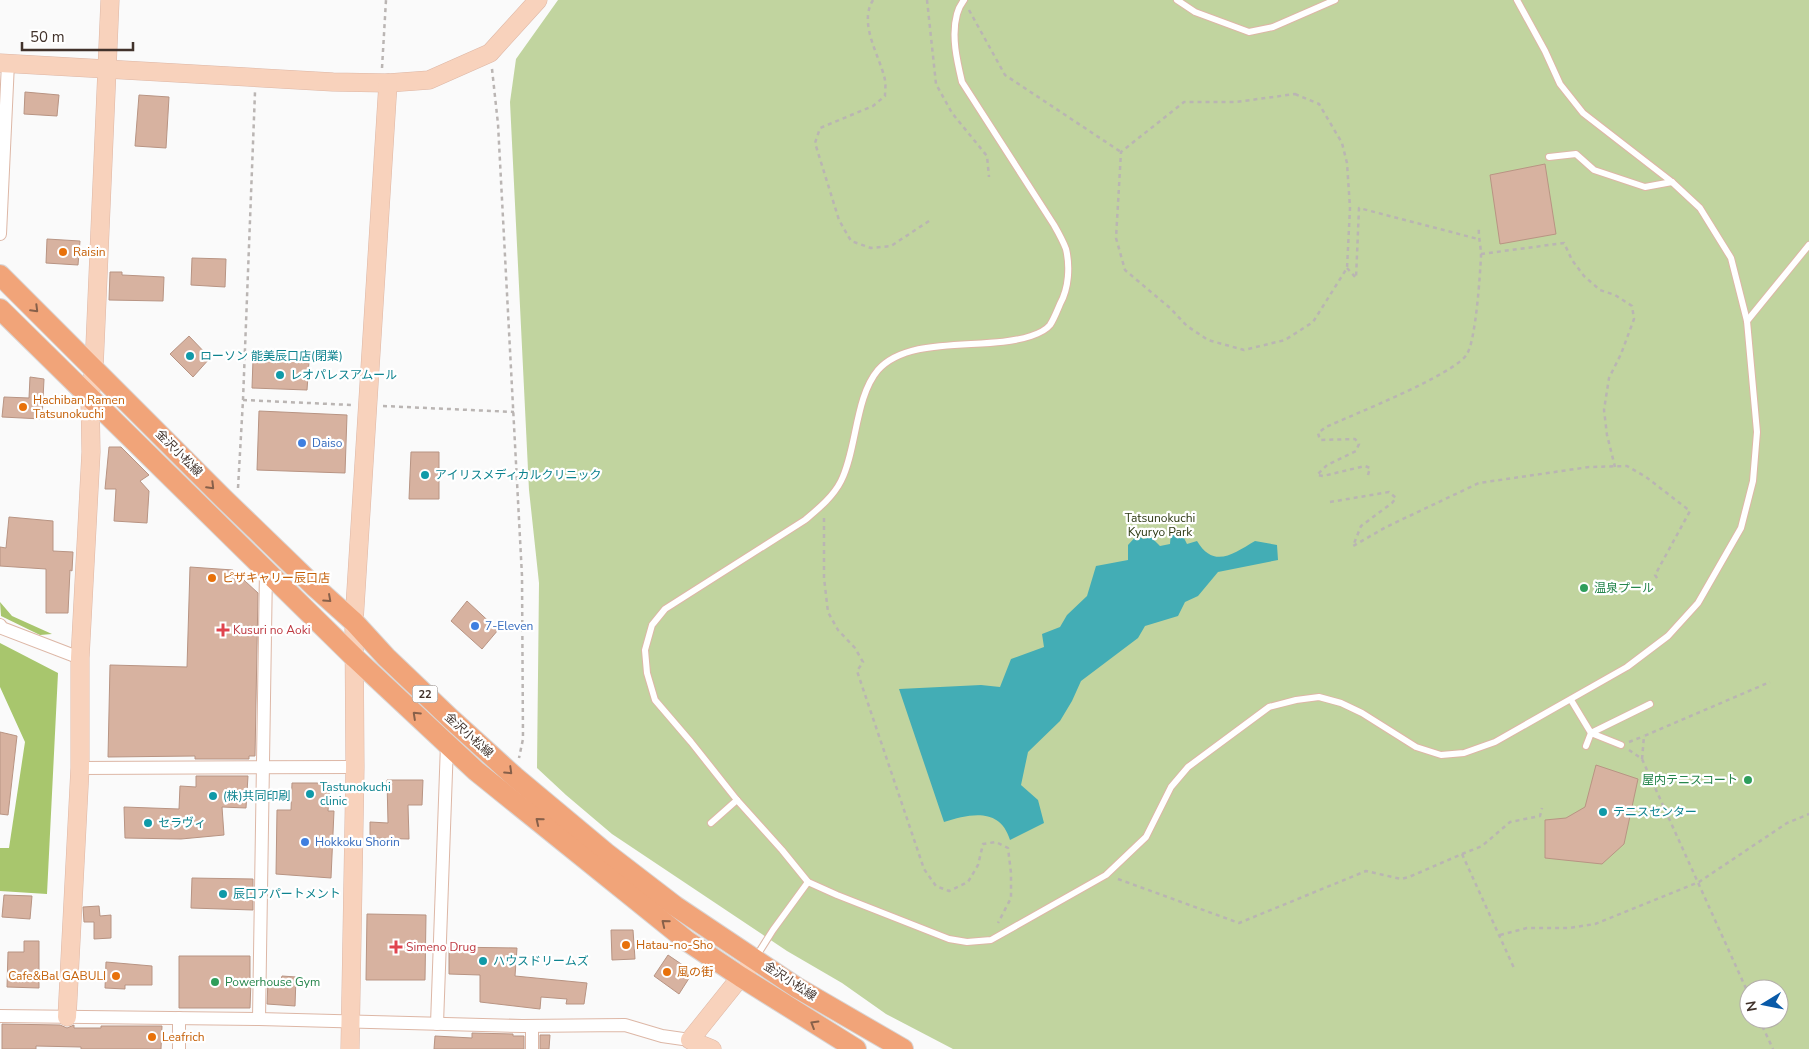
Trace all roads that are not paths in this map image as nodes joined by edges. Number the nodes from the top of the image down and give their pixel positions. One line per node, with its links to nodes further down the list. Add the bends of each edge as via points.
1 (110, 0): 8 (street)
2 (538, 0): 9 (street, via 490,53 428,80)
3 (964, 0): 33 (lane, via 957,14 956,31 956,55 962,82 1066,248 1068,276 1063,300 1049,326 1036,334 1015,341 919,348 890,359 877,371 866,391 841,482 824,504 805,520 665,609 652,626 645,650 647,673 655,700)
4 (1177, 0): 5 (lane, via 1194,12 1249,32 1273,27)
5 (1335, 0)
6 (1517, 0): 11 (lane, via 1560,84 1583,113)
7 (4, 63): 8 (street); 12 (street)
8 (107, 68): 9 (street); 17 (street)
9 (388, 83): 20 (street)
10 (1549, 157): 11 (lane, via 1576,154 1594,170 1645,186)
11 (1672, 182): 16 (lane, via 1700,208 1731,258)
12 (0, 234)
13 (1809, 245): 16 (lane)
14 (0, 275): 17 (main road, 金沢小松線 / 22, one-way to 17)
15 (0, 309): 18 (main road, 金沢小松線 / 22)
16 (1747, 321): 24 (lane, via 1758,432 1753,480 1741,528 1698,603 1668,636)
17 (94, 368): 18 (street); 20 (main road, 金沢小松線 / 22, one-way to 20)
18 (90, 396): 19 (main road, 金沢小松線 / 22); 22 (street, via 91,452)
19 (266, 570): 23 (main road, 金沢小松線 / 22); 32 (street)
20 (354, 622): 23 (street); 36 (main road, 金沢小松線 / 22, one-way to 36, via 400,671 515,776 675,906)
21 (0, 625): 22 (street)
22 (80, 658): 31 (street)
23 (355, 658): 27 (main road, 金沢小松線 / 22, one-way to 23); 30 (street)
24 (1571, 700): 26 (lane); 35 (lane, via 1495,742 1464,753 1441,756 1416,747 1341,703 1319,697 1269,707 1188,767 1171,787 1146,837 1106,875 991,940 967,942 949,939)
25 (1650, 704): 26 (lane)
26 (1590, 733): 28 (lane); 29 (lane)
27 (447, 744): 37 (main road, 金沢小松線 / 22, one-way to 27, via 680,935); 43 (street)
28 (1621, 745)
29 (1586, 746)
30 (355, 766): 32 (street); 42 (street)
31 (80, 768): 32 (street); 39 (street)
32 (262, 768): 41 (street)
33 (737, 800): 34 (lane); 35 (lane)
34 (711, 823)
35 (808, 882): 36 (lane)
36 (755, 959): 37 (street); 50 (main road, 金沢小松線 / 22, via 796,987)
37 (741, 978): 45 (street); 49 (main road, 金沢小松線 / 22, one-way to 37)
38 (0, 1016): 39 (street)
39 (67, 1017): 40 (street)
40 (179, 1018): 41 (street); 46 (street)
41 (259, 1019): 42 (street)
42 (351, 1023): 43 (street); 47 (street)
43 (437, 1024): 44 (street)
44 (532, 1026): 45 (street, via 625,1025); 48 (street)
45 (703, 1046)
46 (178, 1049)
47 (350, 1049)
48 (532, 1049)
49 (856, 1049)
50 (904, 1049)

